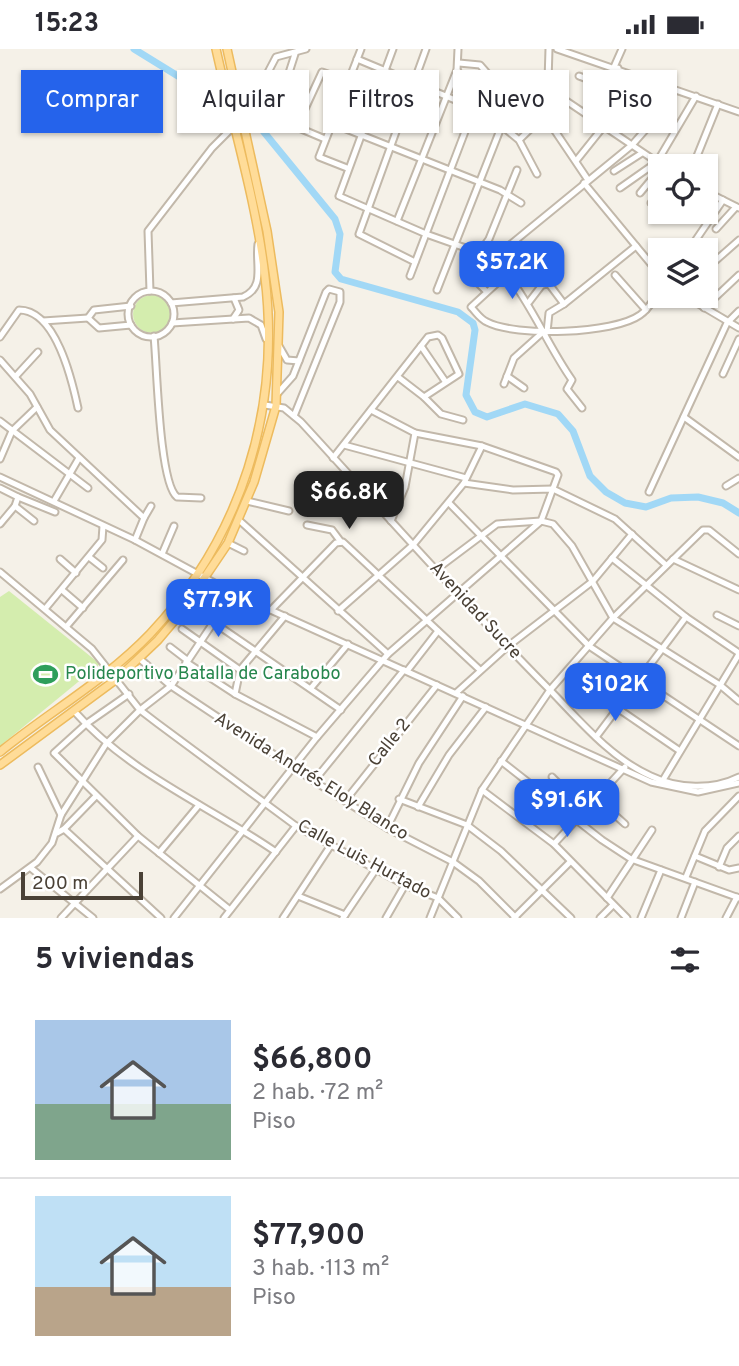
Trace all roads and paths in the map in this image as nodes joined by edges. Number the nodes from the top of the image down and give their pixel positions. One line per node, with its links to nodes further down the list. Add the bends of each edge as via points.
1 (216, 49): 15 (main road)
2 (227, 49): 125 (main road, via 275,272)
3 (306, 49): 11 (street)
4 (361, 49): 12 (street)
5 (393, 49): 20 (street)
6 (426, 49): 21 (street)
7 (458, 49): 13 (street)
8 (549, 49): 24 (street)
9 (557, 49): 14 (street)
10 (622, 49): 14 (street)
11 (295, 54): 16 (street, via 276,57); 17 (street)
12 (357, 59): 18 (street); 19 (street)
13 (459, 63): 22 (street); 23 (street, via 480,65)
14 (616, 67): 25 (street); 26 (street)
15 (220, 70)
16 (268, 70)
17 (290, 70)
18 (352, 70)
19 (380, 70)
20 (385, 70)
21 (418, 70)
22 (457, 70)
23 (484, 70)
24 (548, 70)
25 (615, 70)
26 (625, 70)
27 (323, 72): 51 (street, via 298,124)
28 (579, 76): 29 (street)
29 (583, 78)
30 (453, 79): 33 (street)
31 (677, 88): 34 (street)
32 (439, 94): 33 (street)
33 (445, 96): 35 (street); 59 (street)
34 (696, 96): 36 (street); 56 (street)
35 (453, 99)
36 (718, 104): 37 (street); 57 (street)
37 (739, 112)
38 (224, 133): 100 (street, via 148,231)
39 (235, 133): 83 (main road)
40 (327, 133): 51 (street)
41 (396, 133): 54 (street)
42 (464, 133): 62 (street)
43 (498, 133): 67 (street)
44 (509, 133): 52 (street)
45 (526, 133): 52 (street)
46 (556, 133): 60 (street)
47 (596, 133): 60 (street)
48 (614, 133): 53 (street)
49 (643, 133): 53 (street)
50 (360, 134): 54 (street); 61 (street)
51 (325, 139): 61 (street, via 320,158)
52 (519, 140): 66 (street)
53 (632, 145): 55 (street); 68 (street)
54 (391, 147): 59 (street); 77 (street)
55 (642, 153): 58 (street); 64 (street)
56 (667, 154)
57 (698, 154)
58 (648, 157)
59 (421, 159): 62 (street); 78 (street)
60 (576, 161): 68 (street)
61 (347, 168): 77 (street, via 339,196)
62 (449, 170): 67 (street); 80 (street)
63 (517, 170): 71 (street)
64 (614, 170)
65 (648, 173): 70 (street)
66 (537, 174)
67 (477, 181): 71 (street); 84 (street)
68 (586, 181): 85 (street); 86 (street)
69 (648, 183): 72 (street)
70 (620, 188)
71 (507, 193): 75 (street); 87 (street)
72 (640, 193)
73 (718, 198): 74 (street)
74 (723, 200): 76 (street); 81 (street)
75 (521, 203)
76 (738, 207): 79 (street)
77 (367, 209): 78 (street); 91 (street, via 359,235)
78 (397, 221): 80 (street)
79 (716, 229)
80 (426, 234): 84 (street); 91 (street)
81 (697, 238)
82 (739, 240): 89 (street)
83 (258, 243): 103 (street, via 257,288); 127 (main road, via 265,275)
84 (455, 245): 87 (street); 99 (street)
85 (636, 246): 90 (street); 106 (street)
86 (505, 250): 88 (street); 92 (street)
87 (479, 253): 88 (street)
88 (494, 258): 93 (street)
89 (718, 259)
90 (648, 260)
91 (415, 262): 96 (street)
92 (519, 263): 93 (street); 98 (street)
93 (509, 272): 101 (street); 104 (street)
94 (615, 275): 110 (street)
95 (739, 275): 102 (street)
96 (410, 276)
97 (473, 278): 101 (street)
98 (542, 285): 104 (street); 106 (street, via 549,284)
99 (437, 290)
100 (150, 291): 105 (street); 107 (street)
101 (486, 291): 121 (street, via 471,305 488,323)
102 (718, 295)
103 (234, 298): 105 (street); 113 (street, via 239,310)
104 (529, 302): 121 (street)
105 (171, 303): 116 (street)
106 (564, 304): 121 (street, via 547,314)
107 (131, 306): 112 (street, via 93,310); 118 (street)
108 (648, 307): 110 (street)
109 (704, 308): 117 (street)
110 (646, 310): 121 (street, via 607,327)
111 (739, 311): 117 (street)
112 (88, 318): 115 (street); 118 (street, via 99,328)
113 (233, 319): 116 (street); 127 (street, via 255,320)
114 (0, 321): 119 (street)
115 (43, 321): 119 (street, via 19,310); 143 (street, via 66,362)
116 (172, 323): 122 (street)
117 (727, 323): 120 (street); 147 (street)
118 (131, 325): 122 (street, via 142,335)
119 (7, 326): 123 (street)
120 (739, 328)
121 (545, 332): 133 (street, via 514,358); 144 (street, via 572,380 567,389)
122 (154, 336): 170 (street, via 169,489 177,497)
123 (0, 337)
124 (739, 339): 131 (street)
125 (279, 345): 130 (street, via 287,360); 138 (main road)
126 (421, 346): 134 (street); 135 (street); 135 (street, via 428,337 442,338 459,373)
127 (269, 348): 140 (main road)
128 (38, 352): 132 (street)
129 (0, 360): 132 (street)
130 (299, 361): 138 (street); 146 (street, via 326,292 340,292)
131 (723, 375)
132 (16, 376): 142 (street)
133 (507, 376): 136 (street); 137 (street)
134 (398, 377): 139 (street); 145 (street)
135 (445, 381): 139 (street)
136 (504, 384)
137 (524, 389)
138 (276, 395): 141 (main road)
139 (424, 397): 148 (street, via 441,414)
140 (265, 405): 141 (street, Avenidad Sucre); 206 (main road, via 245,480 221,535)
141 (276, 406): 146 (street, Avenidad Sucre); 172 (main road)
142 (37, 407): 150 (street); 156 (street, via 50,430)
143 (78, 408)
144 (582, 408)
145 (371, 410): 151 (street); 153 (street)
146 (294, 416): 157 (street, Avenidad Sucre)
147 (684, 417): 155 (street); 168 (street)
148 (463, 420)
149 (0, 421): 150 (street)
150 (12, 431): 152 (street); 160 (street)
151 (415, 433): 154 (street); 159 (street)
152 (3, 445): 158 (street)
153 (344, 445): 157 (street); 159 (street)
154 (482, 446): 163 (street); 167 (street, via 556,472)
155 (739, 457)
156 (79, 458): 160 (street); 178 (street)
157 (333, 458): 181 (street, Avenidad Sucre)
158 (0, 459)
159 (409, 461): 163 (street); 181 (street, via 403,495)
160 (69, 474): 166 (street); 171 (street)
161 (0, 477): 171 (street)
162 (739, 478): 164 (street)
163 (465, 481): 167 (street, via 513,490); 173 (street)
164 (726, 485)
165 (0, 488): 169 (street)
166 (88, 488)
167 (553, 488): 182 (street); 187 (street, via 615,519)
168 (649, 492)
169 (18, 497): 174 (street); 177 (street)
170 (201, 498)
171 (54, 501): 185 (street)
172 (247, 501): 176 (street); 180 (main road)
173 (449, 503): 188 (street); 192 (street)
174 (15, 506): 179 (street); 183 (street)
175 (151, 506): 178 (street)
176 (289, 511)
177 (55, 512)
178 (144, 518): 189 (street)
179 (34, 521)
180 (240, 521): 191 (main road); 210 (street)
181 (391, 521): 192 (street, Avenidad Sucre)
182 (541, 521): 188 (street, via 497,524); 197 (street); 211 (street, via 559,528)
183 (0, 524)
184 (307, 525): 190 (street, via 332,530)
185 (103, 526): 189 (street); 196 (street, via 103,538)
186 (174, 526): 194 (street)
187 (632, 534): 198 (street); 202 (street)
188 (483, 535): 197 (street); 204 (street)
189 (135, 540): 194 (street)
190 (341, 542): 208 (street); 210 (street)
191 (228, 543): 193 (street); 209 (main road)
192 (413, 545): 204 (street, Avenidad Sucre); 208 (street)
193 (244, 551)
194 (162, 554): 206 (street)
195 (739, 554): 201 (street, via 703,530)
196 (89, 557): 203 (street); 207 (street)
197 (502, 557): 216 (street); 222 (street)
198 (612, 558): 211 (street); 212 (street)
199 (60, 559): 207 (street)
200 (123, 559): 218 (street)
201 (673, 559): 202 (street); 214 (street)
202 (666, 565): 212 (street)
203 (103, 568)
204 (437, 569): 216 (street, Avenidad Sucre)
205 (0, 572): 219 (street, Calle Luis Hurtado)
206 (198, 572): 209 (street); 245 (main road, via 150,633)
207 (76, 573): 213 (street)
208 (380, 574): 221 (street); 227 (street)
209 (206, 577): 215 (street); 242 (main road)
210 (303, 577): 220 (street); 221 (street)
211 (593, 581): 222 (street); 226 (street)
212 (646, 586): 225 (street); 226 (street)
213 (62, 590): 218 (street); 219 (street)
214 (739, 590)
215 (233, 593): 220 (street); 228 (street)
216 (456, 593): 227 (street); 237 (street, Avenidad Sucre)
217 (193, 606): 228 (street)
218 (83, 608): 230 (street)
219 (45, 609): 230 (street, Calle Luis Hurtado)
220 (272, 609): 224 (street)
221 (338, 611): 240 (street)
222 (554, 612): 235 (street); 237 (street)
223 (717, 615): 229 (street)
224 (285, 616): 234 (street); 238 (street)
225 (686, 617): 239 (street); 241 (street)
226 (613, 618): 235 (street); 239 (street)
227 (426, 619): 232 (street); 240 (street)
228 (213, 621): 233 (street); 238 (street)
229 (739, 626)
230 (66, 627): 245 (street, Calle Luis Hurtado)
231 (182, 629): 233 (street)
232 (438, 631): 247 (street); 248 (street)
233 (199, 641): 244 (street); 246 (street)
234 (348, 644): 243 (street); 255 (street)
235 (589, 646): 249 (street); 251 (street)
236 (170, 647): 244 (street)
237 (507, 647): 248 (street); 256 (street, Avenidad Sucre)
238 (255, 649): 246 (street); 255 (street)
239 (663, 650): 251 (street); 253 (street)
240 (388, 654): 243 (street)
241 (739, 654): 253 (street)
242 (140, 659): 250 (main road); 254 (street, Avenida Andrés Eloy Blanco)
243 (383, 660): 247 (street); 265 (street)
244 (186, 661): 254 (street); 259 (street)
245 (110, 668): 250 (street, Calle Luis Hurtado); 275 (main road)
246 (240, 670): 259 (street)
247 (405, 670): 252 (street); 285 (street)
248 (480, 670): 257 (street)
249 (566, 673): 256 (street); 263 (street)
250 (118, 678): 258 (street, Calle Luis Hurtado); 266 (main road)
251 (640, 680): 263 (street); 267 (street)
252 (437, 685): 257 (street); 293 (street, Calle 2)
253 (720, 685): 261 (street); 267 (street)
254 (172, 686): 264 (street); 280 (street, Avenida Andrés Eloy Blanco)
255 (311, 688): 265 (street)
256 (550, 690): 269 (street); 271 (street, Avenidad Sucre)
257 (456, 693): 260 (street)
258 (129, 694): 264 (street, Calle Luis Hurtado); 268 (street)
259 (235, 694): 270 (street)
260 (463, 697): 262 (street); 292 (street)
261 (739, 701)
262 (486, 707): 269 (street); 296 (street, via 449,755)
263 (618, 709): 271 (street); 274 (street)
264 (140, 710): 272 (street); 295 (street, Calle Luis Hurtado)
265 (341, 710): 270 (street)
266 (74, 711): 268 (street); 278 (main road)
267 (699, 718): 273 (street); 274 (street)
268 (86, 724): 272 (street); 286 (street, via 54,753)
269 (528, 725): 276 (street); 281 (street)
270 (317, 737): 280 (street)
271 (596, 737): 277 (street, Avenidad Sucre)
272 (106, 744): 286 (street); 294 (street)
273 (739, 746)
274 (680, 751): 284 (street)
275 (0, 752)
276 (501, 761): 288 (street); 299 (street)
277 (627, 762): 281 (street); 284 (street, Avenidad Sucre)
278 (0, 765)
279 (38, 767): 298 (street)
280 (294, 768): 285 (street, Avenida Andrés Eloy Blanco); 295 (street)
281 (623, 769): 287 (street, via 682,791 711,792); 291 (street)
282 (552, 776): 297 (street)
283 (739, 777): 284 (street, Avenidad Sucre, via 701,786)
284 (663, 780)
285 (314, 781): 293 (street, Avenida Andrés Eloy Blanco)
286 (81, 783): 289 (street); 298 (street)
287 (739, 783)
288 (482, 790): 301 (street); 310 (street)
289 (96, 796): 304 (street); 308 (street)
290 (739, 796): 314 (street, via 705,831)
291 (596, 798): 297 (street); 300 (street)
292 (399, 799): 296 (street); 303 (street)
293 (345, 801): 303 (street, Avenida Andrés Eloy Blanco)
294 (199, 805): 306 (street); 313 (street)
295 (267, 805): 302 (street, Calle Luis Hurtado); 306 (street)
296 (418, 807): 301 (street)
297 (584, 809): 299 (street)
298 (61, 815): 307 (street)
299 (577, 818): 310 (street); 315 (street)
300 (625, 824)
301 (467, 825): 316 (street); 329 (street)
302 (296, 826): 311 (street, Calle Luis Hurtado); 312 (street)
303 (387, 828): 316 (street, Avenida Andrés Eloy Blanco)
304 (64, 829): 307 (street); 319 (street)
305 (652, 830): 315 (street)
306 (245, 831): 312 (street); 326 (street)
307 (57, 833): 321 (street)
308 (138, 836): 313 (street); 319 (street)
309 (739, 836): 318 (street, via 727,848)
310 (554, 844): 317 (street)
311 (331, 845): 322 (street, Calle Luis Hurtado); 330 (street)
312 (276, 852): 336 (street)
313 (159, 853): 326 (street)
314 (695, 856): 318 (street); 324 (street)
315 (631, 859): 323 (street); 333 (street)
316 (453, 862): 332 (street); 348 (street, Avenida Andrés Eloy Blanco)
317 (570, 862): 329 (street); 333 (street)
318 (719, 867): 320 (street)
319 (107, 868): 334 (street); 341 (street)
320 (739, 868)
321 (32, 869): 328 (street); 334 (street)
322 (376, 869): 327 (street, Calle Luis Hurtado); 338 (street)
323 (661, 870): 324 (street); 352 (street)
324 (685, 877): 325 (street)
325 (695, 882): 331 (street); 337 (street)
326 (201, 885): 336 (street); 342 (street)
327 (405, 885): 332 (street, Calle Luis Hurtado); 345 (street)
328 (0, 889)
329 (542, 889): 348 (street); 349 (street)
330 (298, 896): 338 (street); 344 (street)
331 (738, 897): 354 (street)
332 (438, 898): 346 (street); 347 (street, Calle Luis Hurtado)
333 (607, 898): 335 (street)
334 (74, 902): 339 (street); 340 (street)
335 (613, 905): 350 (street); 351 (street)
336 (230, 910): 343 (street)
337 (682, 916): 353 (street)
338 (344, 917)
339 (61, 918)
340 (93, 918)
341 (161, 918)
342 (174, 918)
343 (224, 918)
344 (283, 918)
345 (386, 918)
346 (430, 918)
347 (458, 918)
348 (515, 918)
349 (572, 918)
350 (600, 918)
351 (627, 918)
352 (641, 918)
353 (691, 918)
354 (726, 918)

